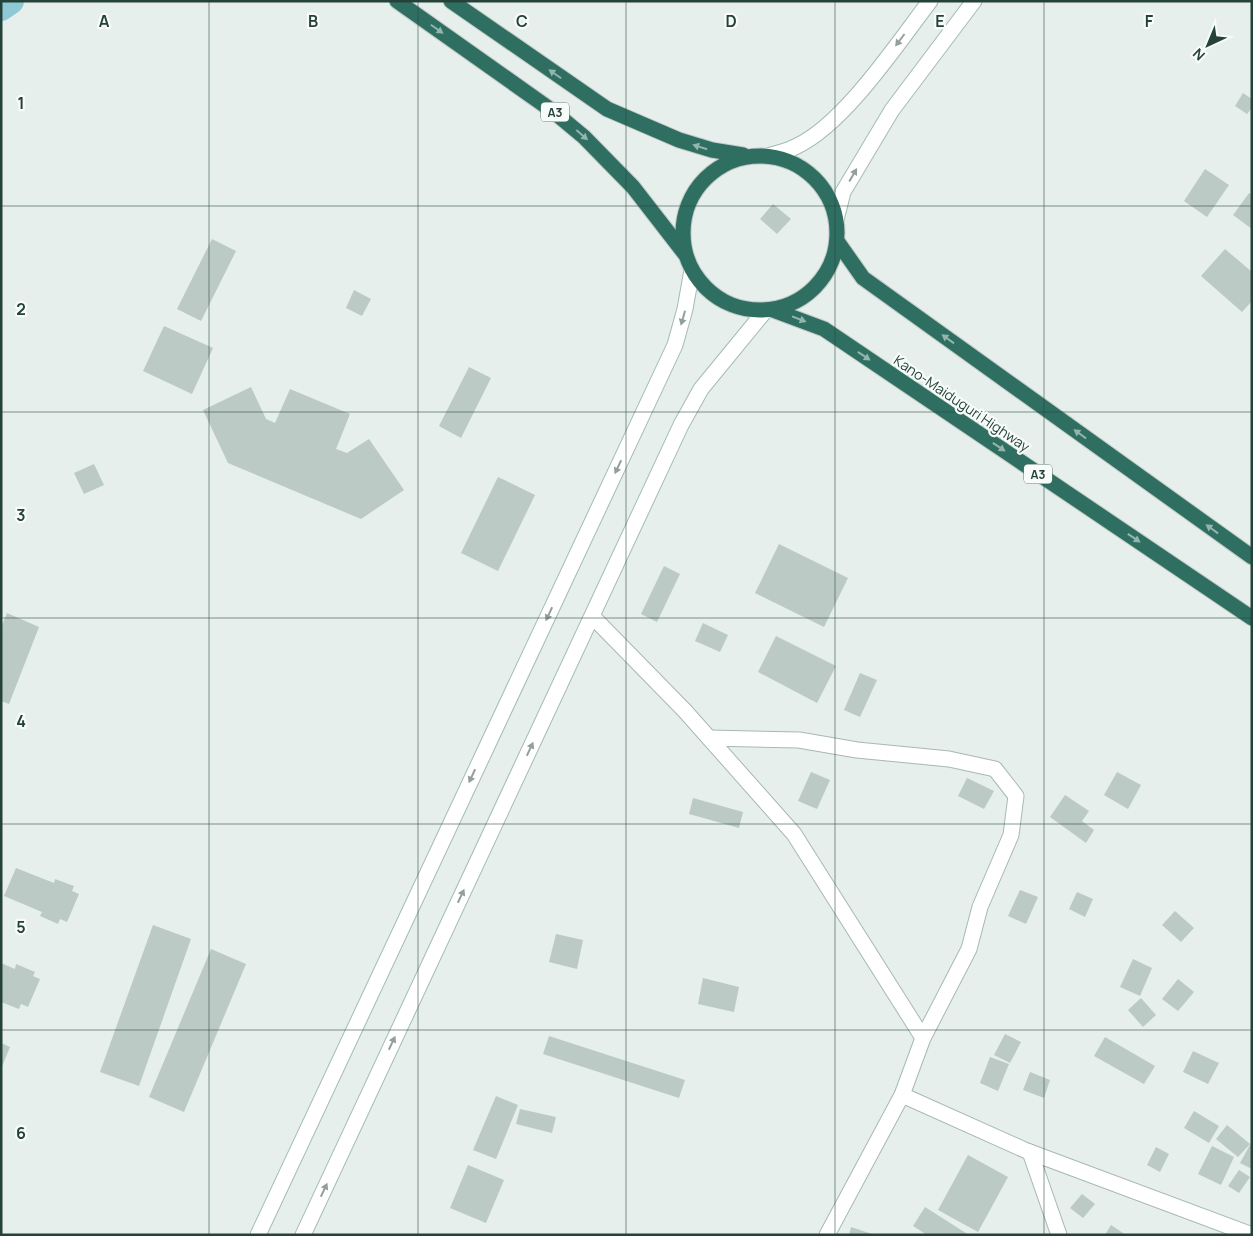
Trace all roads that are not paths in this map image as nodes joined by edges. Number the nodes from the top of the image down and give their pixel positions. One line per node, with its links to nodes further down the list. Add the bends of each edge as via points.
1 (397, 1): 9 (highway, A3, one-way to 9, via 584,136 633,187)
2 (451, 1): 5 (highway, A3, one-way to 2, via 679,140 606,109)
3 (930, 1): 6 (main road, one-way to 6, via 864,87 823,129 797,146)
4 (974, 1): 7 (main road, one-way to 4, via 843,192 892,110)
5 (748, 156): 6 (highway, A3); 9 (highway, A3, via 722,164 702,180 688,202 682,228)
6 (768, 156): 7 (highway, A3, via 787,160 820,184 831,201)
7 (836, 220): 8 (highway, A3)
8 (837, 241): 11 (highway, A3, via 833,260 824,278 793,304); 12 (highway, one-way to 8, via 863,278)
9 (685, 254): 10 (highway, A3)
10 (692, 270): 11 (highway, A3, via 704,288 722,301 743,309); 20 (main road, one-way to 20, via 675,345)
11 (769, 310): 13 (main road, via 701,388); 14 (highway, Kano-Maiduguri Highway / A3, one-way to 14, via 824,329)
12 (1252, 557)
13 (592, 616): 15 (main road); 21 (main road, one-way to 13)
14 (1252, 618)
15 (709, 738): 16 (main road, via 794,834); 16 (main road, via 799,740 949,760 995,769 1016,796 1011,835 980,908 969,949)
16 (923, 1038): 17 (main road)
17 (902, 1095): 18 (main road); 22 (main road)
18 (1030, 1152): 19 (main road); 23 (main road)
19 (1252, 1234)
20 (258, 1235)
21 (303, 1235)
22 (827, 1235)
23 (1059, 1235)

